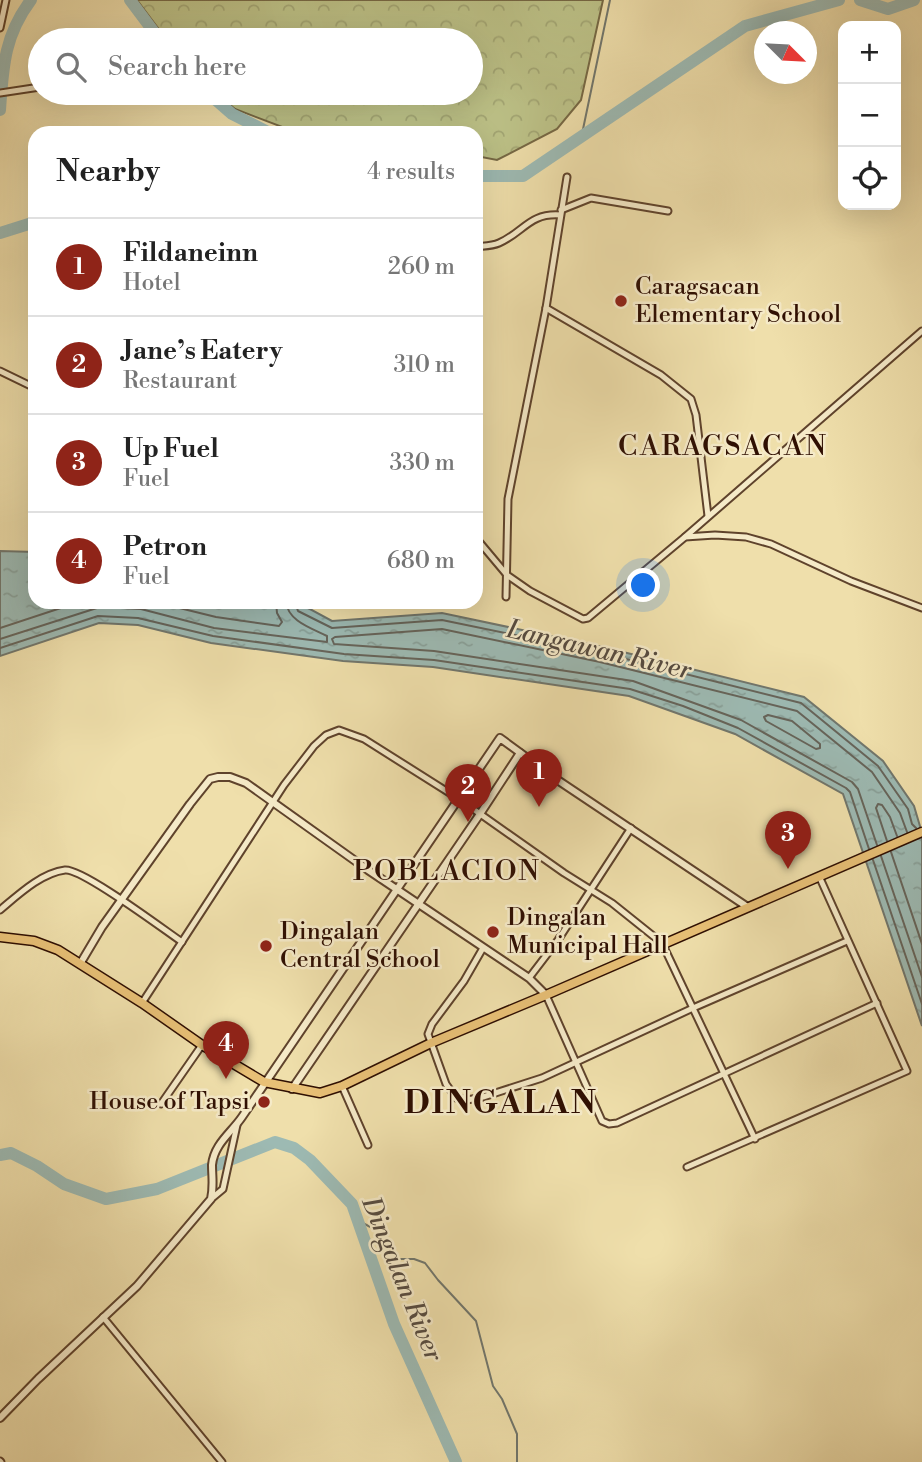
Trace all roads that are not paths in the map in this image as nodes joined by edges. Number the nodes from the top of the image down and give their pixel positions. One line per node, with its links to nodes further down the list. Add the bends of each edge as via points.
1 (6, 0): 2 (street)
2 (0, 28)
3 (28, 89): 4 (street)
4 (0, 93)
5 (567, 177): 7 (street)
6 (668, 211): 7 (street, via 591,198)
7 (561, 212): 8 (street, via 536,218 499,243); 9 (street)
8 (483, 246)
9 (546, 308): 13 (street, via 637,359 687,394 695,406); 16 (street, via 508,499)
10 (922, 331): 13 (street)
11 (0, 371): 12 (street)
12 (28, 385)
13 (708, 516): 14 (street)
14 (685, 537): 16 (street, via 583,620); 18 (street, via 756,539)
15 (483, 546): 16 (street)
16 (507, 575): 17 (street)
17 (506, 597)
18 (922, 608)
19 (520, 752): 20 (street, via 500,738); 22 (street); 23 (street)
20 (459, 799): 21 (street, via 364,739 339,730 314,746); 22 (street); 26 (street)
21 (273, 801): 26 (street); 28 (street, via 238,779 210,779); 34 (street)
22 (480, 814): 27 (street); 29 (street)
23 (631, 828): 27 (street); 30 (street)
24 (922, 832): 25 (main road)
25 (819, 876): 30 (main road); 33 (street)
26 (396, 888): 29 (street); 47 (street)
27 (591, 890): 35 (street); 38 (street)
28 (121, 901): 31 (street, via 73,870 63,870 42,879); 34 (street); 37 (street)
29 (418, 903): 36 (street); 49 (street)
30 (746, 906): 35 (main road)
31 (0, 910)
32 (0, 937): 37 (main road, via 34,941)
33 (846, 941): 41 (street); 42 (street)
34 (182, 942): 40 (street)
35 (663, 943): 39 (main road); 42 (street)
36 (483, 948): 38 (street); 43 (street, via 432,1024)
37 (80, 964): 40 (main road)
38 (529, 978): 39 (street)
39 (547, 995): 43 (main road); 45 (street)
40 (142, 1003): 44 (main road)
41 (877, 1003): 46 (street); 52 (street, via 907,1071)
42 (693, 1008): 45 (street); 46 (street)
43 (431, 1043): 45 (street, via 453,1096 467,1100 542,1078); 48 (main road)
44 (202, 1045): 47 (main road); 50 (street)
45 (576, 1062): 46 (street, via 602,1121 609,1124)
46 (724, 1073): 52 (street)
47 (264, 1082): 49 (main road); 51 (street)
48 (342, 1086): 49 (main road, via 320,1093); 53 (street)
49 (292, 1088)
50 (161, 1104)
51 (237, 1125): 55 (street, via 225,1182); 55 (street, via 218,1147 212,1164)
52 (755, 1139): 54 (street)
53 (368, 1145)
54 (687, 1167)
55 (211, 1199): 56 (street, via 160,1261)
56 (103, 1317): 57 (street); 58 (street)
57 (0, 1418)
58 (222, 1462)

